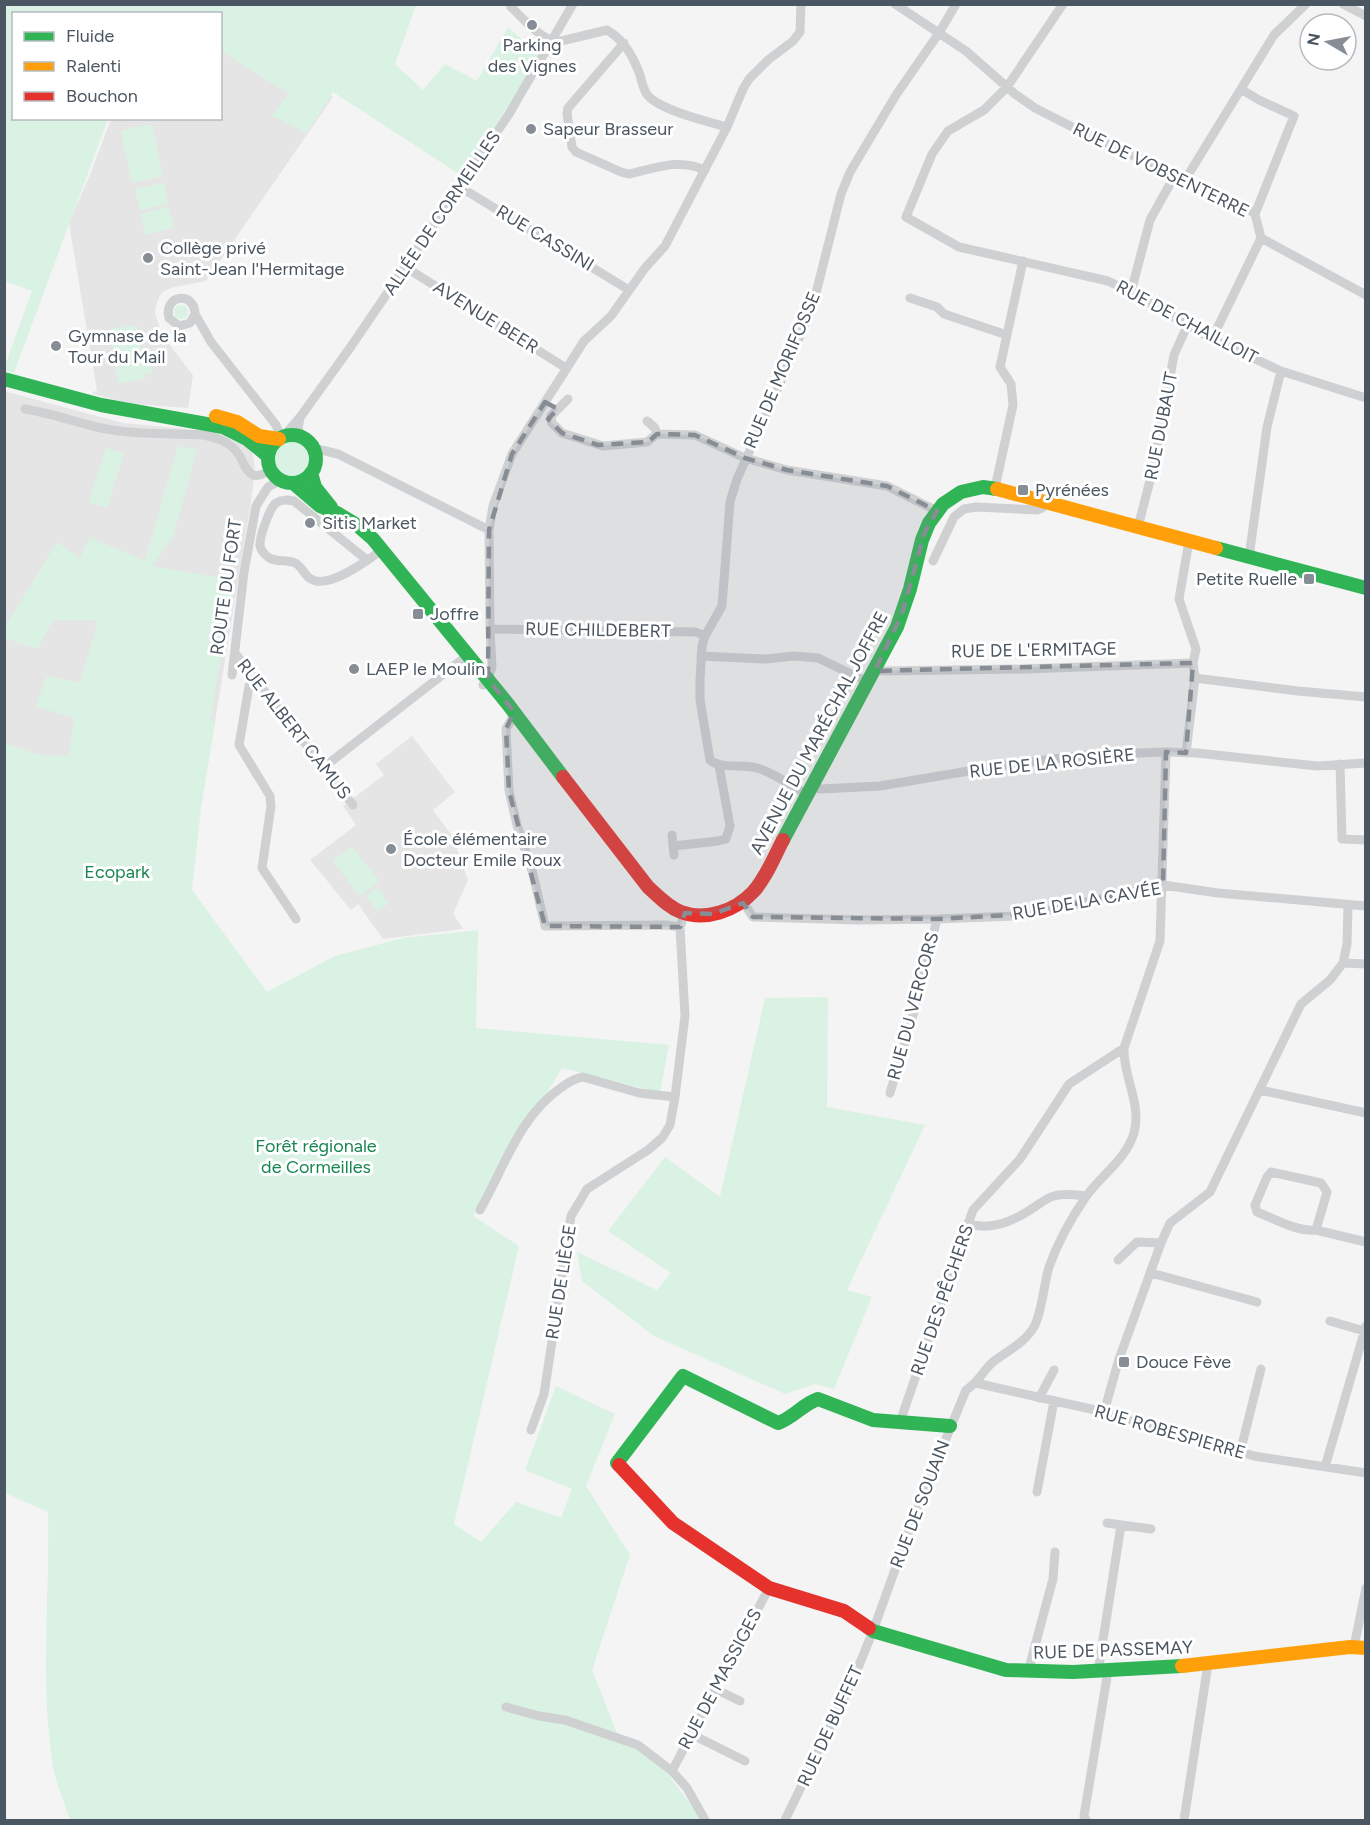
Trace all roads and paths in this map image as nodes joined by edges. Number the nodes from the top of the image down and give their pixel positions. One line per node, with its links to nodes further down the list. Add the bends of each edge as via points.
1 (510, 4): 11 (street)
2 (573, 4): 11 (street, ALLÉE DE CORMEILLES)
3 (801, 4): 15 (street, via 800,32 749,79)
4 (895, 4): 10 (street, RUE DE VOBSENTERRE)
5 (956, 4): 10 (street, RUE DE MORIFOSSE)
6 (1063, 4): 13 (street)
7 (1306, 4): 14 (street, via 1274,35)
8 (1343, 4): 9 (street)
9 (1365, 16)
10 (939, 33): 13 (street, RUE DE VOBSENTERRE); 50 (street, RUE DE MORIFOSSE, via 850,172 813,305)
11 (551, 41): 12 (street, via 607,30); 19 (street, ALLÉE DE CORMEILLES)
12 (624, 43): 15 (street, via 636,63 646,94 693,118); 16 (street, via 568,108 572,147 581,156 629,174 680,164)
13 (1007, 87): 17 (street, RUE DE VOBSENTERRE, via 1035,108); 22 (street, RUE DE CHAILLOIT, via 984,110 948,131 932,154 906,217 959,247)
14 (1241, 88): 18 (street); 20 (street, via 1294,116)
15 (727, 127): 16 (street)
16 (705, 170): 24 (street, via 665,246)
17 (1175, 175): 18 (street, RUE DE VOBSENTERRE); 25 (street, via 1150,220)
18 (1185, 180): 20 (street, RUE DE VOBSENTERRE)
19 (460, 187): 23 (street, ALLÉE DE CORMEILLES); 24 (street, RUE CASSINI)
20 (1255, 214): 21 (street, RUE DE VOBSENTERRE)
21 (1262, 238): 26 (street, RUE DE VOBSENTERRE); 33 (street)
22 (1023, 261): 25 (street, RUE DE CHAILLOIT, via 1108,281); 32 (street)
23 (405, 267): 34 (street, AVENUE BEER); 43 (street, ALLÉE DE CORMEILLES)
24 (629, 290): 34 (street, via 611,316 584,340)
25 (1131, 292): 30 (street, RUE DE CHAILLOIT)
26 (1365, 295)
27 (910, 298): 32 (street)
28 (195, 314): 29 (street); 29 (street, via 193,304 186,299 171,303 169,318 179,326); 31 (street)
29 (187, 325): 31 (street)
30 (1187, 326): 33 (street, RUE DE CHAILLOIT); 58 (street, RUE DUBAUT, via 1174,355)
31 (204, 329): 45 (street)
32 (1007, 335): 54 (street, via 1000,367 1011,384 1013,405)
33 (1212, 339): 35 (street, RUE DE CHAILLOIT)
34 (566, 368): 39 (street)
35 (1281, 371): 37 (street, RUE DE CHAILLOIT); 62 (street, via 1267,427)
36 (4, 379): 42 (street)
37 (1365, 398)
38 (568, 399): 41 (street)
39 (545, 402): 41 (street); 59 (street, via 512,454 493,506)
40 (25, 409): 51 (street, via 121,431 214,437 232,447 253,475)
41 (558, 409): 46 (street, via 551,416 552,423 562,433 598,445 647,442)
42 (136, 412): 45 (street, via 215,416 237,422 259,436); 49 (street, via 228,429)
43 (301, 416): 45 (street, ALLÉE DE CORMEILLES); 47 (street)
44 (647, 421): 46 (street)
45 (280, 434): 47 (street); 49 (street)
46 (657, 434): 50 (street, via 694,435)
47 (301, 437): 48 (street)
48 (313, 448): 52 (street, via 315,464); 59 (street, via 338,454)
49 (268, 456): 51 (street)
50 (745, 458): 56 (street, via 818,476 887,486); 67 (street, RUE DE MORIFOSSE, via 730,502 722,606)
51 (271, 470): 53 (street)
52 (311, 473): 53 (street, via 301,481); 57 (street, via 320,495)
53 (287, 482): 57 (street, via 320,506); 68 (street, ROUTE DU FORT, via 268,486 256,506)
54 (996, 488): 55 (street, AVENUE DU MARÉCHAL JOFFRE); 56 (street, AVENUE DU MARÉCHAL JOFFRE, via 967,489 951,497)
55 (1045, 501): 58 (street, AVENUE DU MARÉCHAL JOFFRE); 64 (street, via 1037,510 964,509 954,517)
56 (937, 511): 72 (street, AVENUE DU MARÉCHAL JOFFRE, via 924,532 902,614)
57 (337, 513): 61 (street, via 365,531)
58 (1138, 527): 60 (street, AVENUE DU MARÉCHAL JOFFRE)
59 (489, 530): 66 (street)
60 (1189, 541): 62 (street, AVENUE DU MARÉCHAL JOFFRE); 71 (street, via 1179,599 1196,648)
61 (382, 550): 63 (street); 70 (street)
62 (1249, 557): 65 (street, AVENUE DU MARÉCHAL JOFFRE)
63 (368, 560): 63 (street, via 342,575 316,581 295,563 270,559 260,540 273,506 289,500)
64 (933, 561)
65 (1365, 588)
66 (490, 629): 67 (street, RUE CHILDEBERT, via 696,632); 77 (street)
67 (705, 636): 69 (street, RUE DE MORIFOSSE)
68 (235, 653): 73 (street, ROUTE DU FORT); 75 (street, RUE ALBERT CAMUS)
69 (701, 656): 76 (street, via 818,658); 84 (street, RUE DE MORIFOSSE, via 700,700 705,732 710,760)
70 (468, 660): 77 (street); 85 (street)
71 (1193, 663): 72 (street, RUE DE L'ERMITAGE, via 1025,669); 74 (street)
72 (876, 668): 76 (street, AVENUE DU MARÉCHAL JOFFRE)
73 (231, 675)
74 (1195, 678): 78 (street); 81 (street)
75 (256, 680): 85 (street, RUE ALBERT CAMUS); 95 (street, via 249,686 239,745 270,796 262,868)
76 (868, 682): 86 (street, AVENUE DU MARÉCHAL JOFFRE)
77 (489, 685): 79 (street); 79 (street, via 501,706)
78 (1365, 697)
79 (513, 715): 94 (street, via 648,886); 97 (street, via 506,729 509,791 544,926)
80 (1166, 752): 81 (street, RUE DE LA ROSIÈRE); 86 (street, RUE DE LA ROSIÈRE, via 1086,755 879,786); 90 (street)
81 (1186, 753): 83 (street, RUE DE LA ROSIÈRE, via 1317,766)
82 (1365, 763): 83 (street, RUE DE LA ROSIÈRE)
83 (1340, 764): 89 (street, via 1342,839)
84 (719, 765): 86 (street, via 759,768); 88 (street, via 730,826 726,839 673,850)
85 (324, 767): 87 (street, RUE ALBERT CAMUS)
86 (810, 791): 91 (street, AVENUE DU MARÉCHAL JOFFRE, via 760,883)
87 (353, 805)
88 (672, 835)
89 (1365, 840)
90 (1163, 885): 92 (street, RUE DE LA CAVÉE); 96 (street, RUE DE LA CAVÉE, via 1030,914); 100 (street, via 1160,941)
91 (743, 902): 94 (street, AVENUE DU MARÉCHAL JOFFRE, via 713,914); 96 (street, RUE DE LA CAVÉE, via 753,917)
92 (1348, 906): 93 (street, RUE DE LA CAVÉE); 98 (street)
93 (1365, 906)
94 (685, 913): 97 (street)
95 (296, 919)
96 (937, 919): 102 (street, RUE DU VERCORS)
97 (680, 927): 103 (street, RUE DE LIÈGE, via 685,1016)
98 (1343, 963): 99 (street); 101 (street, via 1330,980 1301,1004)
99 (1365, 964)
100 (1124, 1048): 105 (street, RUE DE SOUAIN, via 1137,1108 1134,1132 1127,1149); 107 (street, RUE DES PÊCHERS, via 1070,1084 1020,1159 973,1210)
101 (1260, 1090): 104 (street); 110 (street, via 1210,1192 1170,1223)
102 (890, 1093)
103 (675, 1097): 106 (street, via 639,1093 583,1077 569,1082 549,1095 534,1112); 124 (street, RUE DE LIÈGE, via 670,1125 662,1138 587,1189 571,1216 544,1394)
104 (1365, 1113)
105 (1086, 1196): 107 (street, via 1055,1196 1000,1225); 118 (street, RUE DE SOUAIN, via 1062,1235 1035,1324)
106 (480, 1210)
107 (968, 1223): 122 (street, RUE DES PÊCHERS)
108 (1316, 1230): 108 (street, via 1257,1212 1255,1205 1271,1172 1321,1183 1327,1192); 109 (street)
109 (1365, 1242)
110 (1161, 1243): 111 (street, via 1137,1242); 112 (street)
111 (1118, 1260)
112 (1151, 1273): 113 (street); 121 (street)
113 (1257, 1302)
114 (1330, 1321): 115 (street)
115 (1365, 1328): 126 (street)
116 (1261, 1369): 125 (street)
117 (1054, 1370): 119 (street)
118 (976, 1383): 119 (street, RUE ROBESPIERRE); 123 (street, RUE DE SOUAIN, via 966,1390)
119 (1039, 1398): 120 (street, RUE ROBESPIERRE)
120 (1054, 1401): 121 (street, RUE ROBESPIERRE); 128 (street)
121 (1104, 1412): 125 (street, RUE ROBESPIERRE)
122 (900, 1422): 123 (street); 133 (street, RUE DE PASSEMAY, via 873,1420 818,1399 778,1423 683,1376 617,1462 673,1523)
123 (950, 1426): 135 (street, RUE DE SOUAIN)
124 (531, 1431)
125 (1240, 1453): 126 (street, RUE ROBESPIERRE)
126 (1324, 1467): 127 (street, RUE ROBESPIERRE)
127 (1365, 1473)
128 (1037, 1492)
129 (1107, 1524): 130 (street)
130 (1121, 1525): 131 (street); 139 (street)
131 (1151, 1529)
132 (1055, 1552): 138 (street, via 1053,1579)
133 (769, 1588): 135 (street, RUE DE PASSEMAY, via 844,1611); 140 (street, RUE DE MASSIGES)
134 (1365, 1588): 136 (street)
135 (873, 1631): 138 (street, RUE DE PASSEMAY, via 1006,1670); 147 (street, RUE DE BUFFET)
136 (1360, 1647): 137 (street, RUE DE PASSEMAY)
137 (1208, 1664): 139 (street, RUE DE PASSEMAY); 149 (street)
138 (1028, 1672): 139 (street, RUE DE PASSEMAY)
139 (1103, 1672): 148 (street)
140 (715, 1689): 141 (street); 143 (street, RUE DE MASSIGES)
141 (740, 1701)
142 (506, 1707): 145 (street, via 565,1720 638,1745)
143 (691, 1734): 144 (street); 145 (street, RUE DE MASSIGES)
144 (745, 1761)
145 (672, 1771): 146 (street, via 687,1788)
146 (705, 1821)
147 (785, 1821)
148 (1086, 1821)
149 (1184, 1821)

